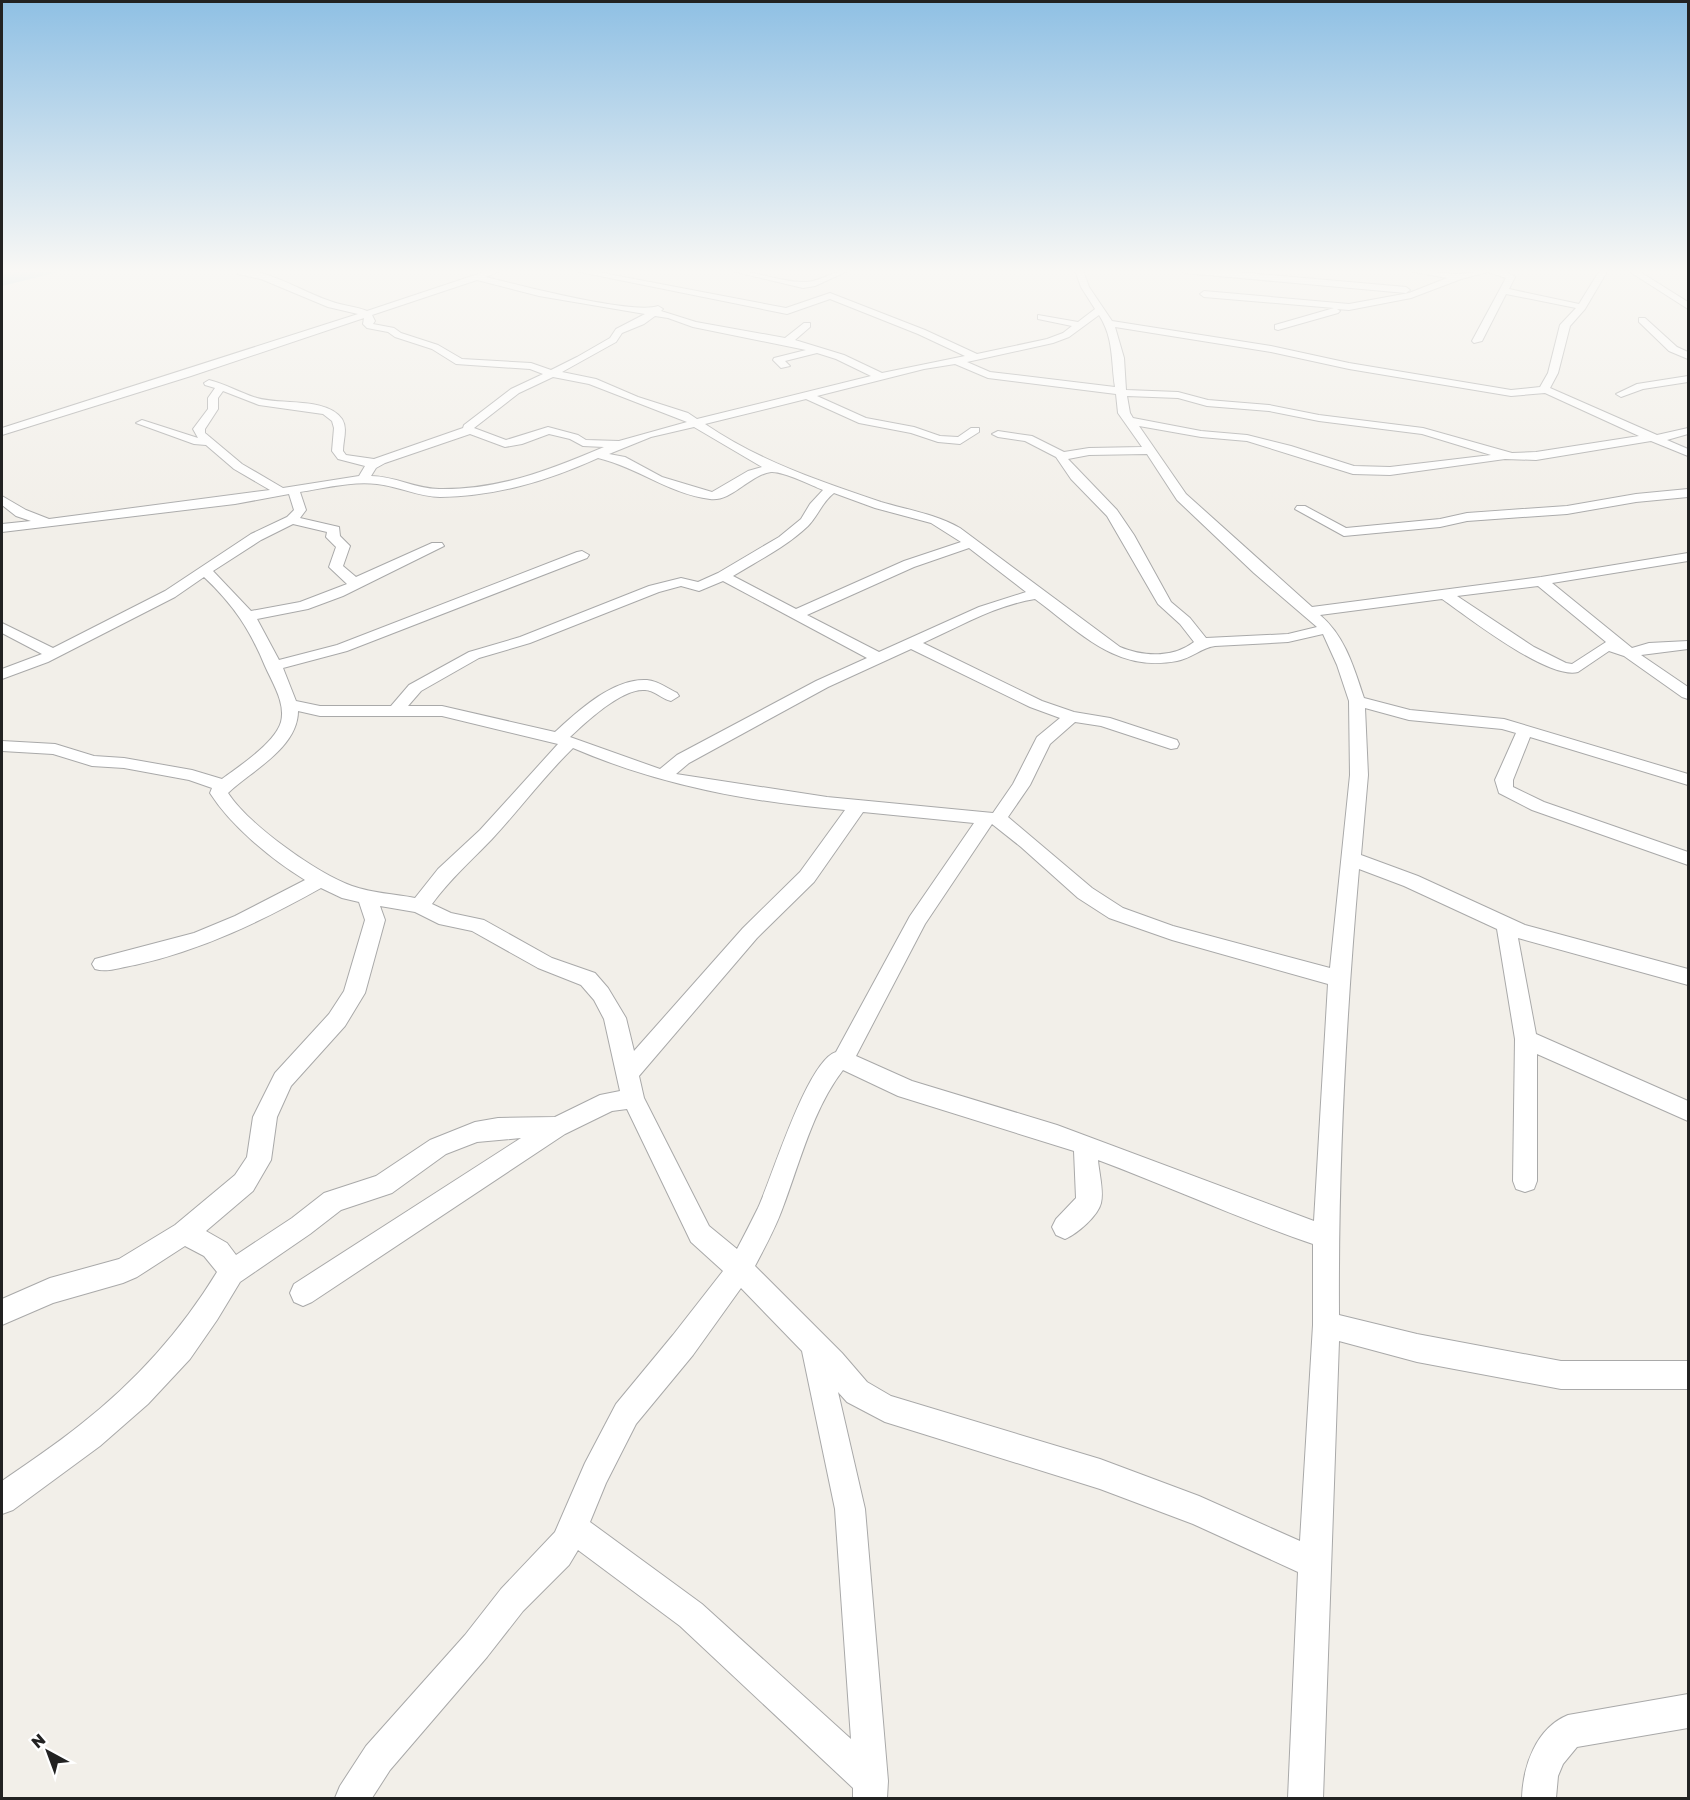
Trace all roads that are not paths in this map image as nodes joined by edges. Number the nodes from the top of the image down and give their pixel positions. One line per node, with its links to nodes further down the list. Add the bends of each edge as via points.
1 (247, 354): 14 (street)
2 (447, 354): 13 (street, via 460,362 531,366)
3 (589, 354): 13 (street)
4 (802, 354): 12 (street, via 778,360)
5 (831, 354): 15 (street)
6 (952, 354): 11 (street)
7 (992, 354): 11 (street)
8 (1117, 354): 19 (street)
9 (1294, 354): 18 (street, via 1511,393)
10 (1558, 354): 18 (street)
11 (960, 361): 15 (street); 19 (street, via 988,375)
12 (785, 366)
13 (551, 373): 24 (street, via 592,381); 25 (street, via 515,391 477,419 468,427)
14 (187, 374): 17 (street); 28 (street)
15 (881, 377): 21 (street)
16 (1689, 379): 20 (street, via 1641,386)
17 (221, 386): 31 (street, via 213,398 213,410 200,429 200,434); 38 (street, via 250,399 328,412 341,429 337,449 342,458)
18 (1545, 390): 30 (street)
19 (1121, 392): 22 (street); 37 (street, via 1178,395 1207,404 1269,408 1423,431)
20 (1621, 394)
21 (809, 396): 24 (street); 26 (street, via 863,421 914,430 938,439 960,441)
22 (1128, 421): 33 (street); 37 (street, via 1247,438 1353,470 1390,471)
23 (142, 423): 31 (street)
24 (697, 423): 32 (street); 39 (street)
25 (470, 430): 32 (street, via 505,444 548,430 583,443); 38 (street)
26 (975, 430)
27 (1689, 431): 30 (street)
28 (2, 432)
29 (998, 434): 36 (street, via 1028,438)
30 (1654, 438): 34 (street); 37 (street)
31 (210, 442): 42 (street, via 252,475)
32 (621, 445): 35 (street)
33 (1150, 451): 36 (street); 59 (street, via 1181,497)
34 (1689, 453)
35 (600, 455): 39 (street, via 621,460 658,480 711,496); 40 (street, via 528,482 488,490 437,493)
36 (1062, 456): 64 (street, via 1061,460 1075,476 1112,513 1165,604)
37 (1511, 457)
38 (375, 463): 40 (street)
39 (772, 468): 41 (street)
40 (363, 479): 42 (street)
41 (834, 488): 49 (street, via 936,520); 54 (street, via 784,540)
42 (287, 490): 46 (street, via 300,510); 47 (street, via 236,500)
43 (1689, 494): 45 (street, via 1344,532)
44 (2, 500): 47 (street, via 37,521)
45 (1302, 509)
46 (292, 519): 53 (street, via 256,537); 56 (street, via 334,530 333,537 343,546 336,567 352,581)
47 (51, 522): 48 (street)
48 (2, 528)
49 (970, 543): 58 (street); 60 (street, via 909,564)
50 (437, 546): 56 (street)
51 (582, 555): 70 (street, via 342,648)
52 (1689, 557): 55 (street)
53 (205, 571): 61 (street); 67 (street, via 170,594)
54 (723, 576): 60 (street); 76 (street, via 699,587 681,582 654,589 457,663 415,688)
55 (1541, 581): 57 (street); 68 (street)
56 (362, 582): 61 (street, via 303,606)
57 (1443, 593): 59 (street); 68 (street, via 1515,642 1567,669 1577,668 1608,646)
58 (1037, 594): 64 (street, via 1124,656 1187,654); 65 (street, via 984,610)
59 (1310, 612): 63 (street)
60 (797, 614): 69 (street)
61 (248, 616): 70 (street)
62 (2, 627): 67 (street)
63 (1328, 629): 64 (street, via 1290,638); 74 (street)
64 (1202, 643)
65 (910, 644): 69 (street); 77 (street)
66 (1689, 645): 68 (street)
67 (48, 652): 71 (street)
68 (1629, 653): 72 (street)
69 (880, 659): 82 (street, via 822,684 727,734 683,759)
70 (273, 666): 75 (street)
71 (2, 674)
72 (1689, 694)
73 (671, 696): 79 (street, via 648,685 634,688 593,708)
74 (1357, 701): 78 (street, via 1409,715 1494,721); 87 (street, via 1359,775)
75 (291, 705): 76 (street, via 320,711); 84 (street, via 286,730 261,757)
76 (396, 710): 79 (street, via 442,711)
77 (1071, 717): 80 (street, via 1104,721); 86 (street, via 1043,741 1021,785)
78 (1525, 730): 83 (street); 88 (street, via 1504,780 1505,789 1538,806)
79 (564, 740): 82 (street); 90 (street, via 533,782 481,839)
80 (1171, 744)
81 (2, 746): 84 (street, via 55,749 92,761 192,775)
82 (663, 776): 85 (street, via 750,793)
83 (1689, 780)
84 (224, 786): 89 (street, via 219,793 230,810 297,866)
85 (858, 806): 86 (street); 98 (street, via 807,877 750,933)
86 (991, 818): 95 (street, via 1017,831 1051,863 1117,913 1203,943); 97 (street, via 917,921)
87 (1350, 858): 92 (street, via 1411,881); 95 (street)
88 (1689, 859)
89 (321, 879): 91 (street); 93 (street, via 201,938)
90 (412, 905): 91 (street); 98 (street, via 446,919 477,925 545,963 588,980 615,1018)
91 (371, 909): 105 (street, via 354,993 337,1020 283,1080 271,1101 259,1160 244,1183)
92 (1506, 926): 94 (street); 96 (street)
93 (102, 964)
94 (1689, 977)
95 (1339, 979): 106 (street)
96 (1526, 1039): 100 (street); 103 (street)
97 (843, 1060): 102 (street, via 906,1089); 107 (street, via 838,1060 827,1074 798,1133 770,1210)
98 (628, 1073): 99 (street)
99 (633, 1098): 101 (street, via 608,1102); 107 (street, via 700,1234)
100 (1689, 1111)
101 (557, 1127): 108 (street, via 498,1128 475,1132 438,1147 383,1185 333,1201); 109 (street)
102 (1085, 1145): 104 (street, via 1089,1202); 106 (street)
103 (1525, 1181)
104 (1065, 1227)
105 (184, 1233): 108 (street, via 217,1249); 110 (street, via 114,1274 50,1291)
106 (1326, 1237): 111 (street)
107 (740, 1269): 112 (street); 115 (street, via 626,1414)
108 (231, 1273): 114 (street, via 180,1349 138,1394 90,1436)
109 (303, 1293)
110 (2, 1312)
111 (1326, 1324): 113 (street, via 1417,1348 1561,1375); 116 (street)
112 (814, 1345): 116 (street, via 857,1392 885,1408 1100,1474 1199,1511); 118 (street, via 850,1509)
113 (1689, 1375)
114 (2, 1499)
115 (572, 1527): 118 (street, via 691,1615); 119 (street, via 558,1554 512,1600 384,1750)
116 (1314, 1563): 120 (street)
117 (1689, 1711): 121 (street, via 1568,1732 1549,1753 1540,1776)
118 (871, 1790)
119 (352, 1798)
120 (1306, 1798)
121 (1539, 1798)

